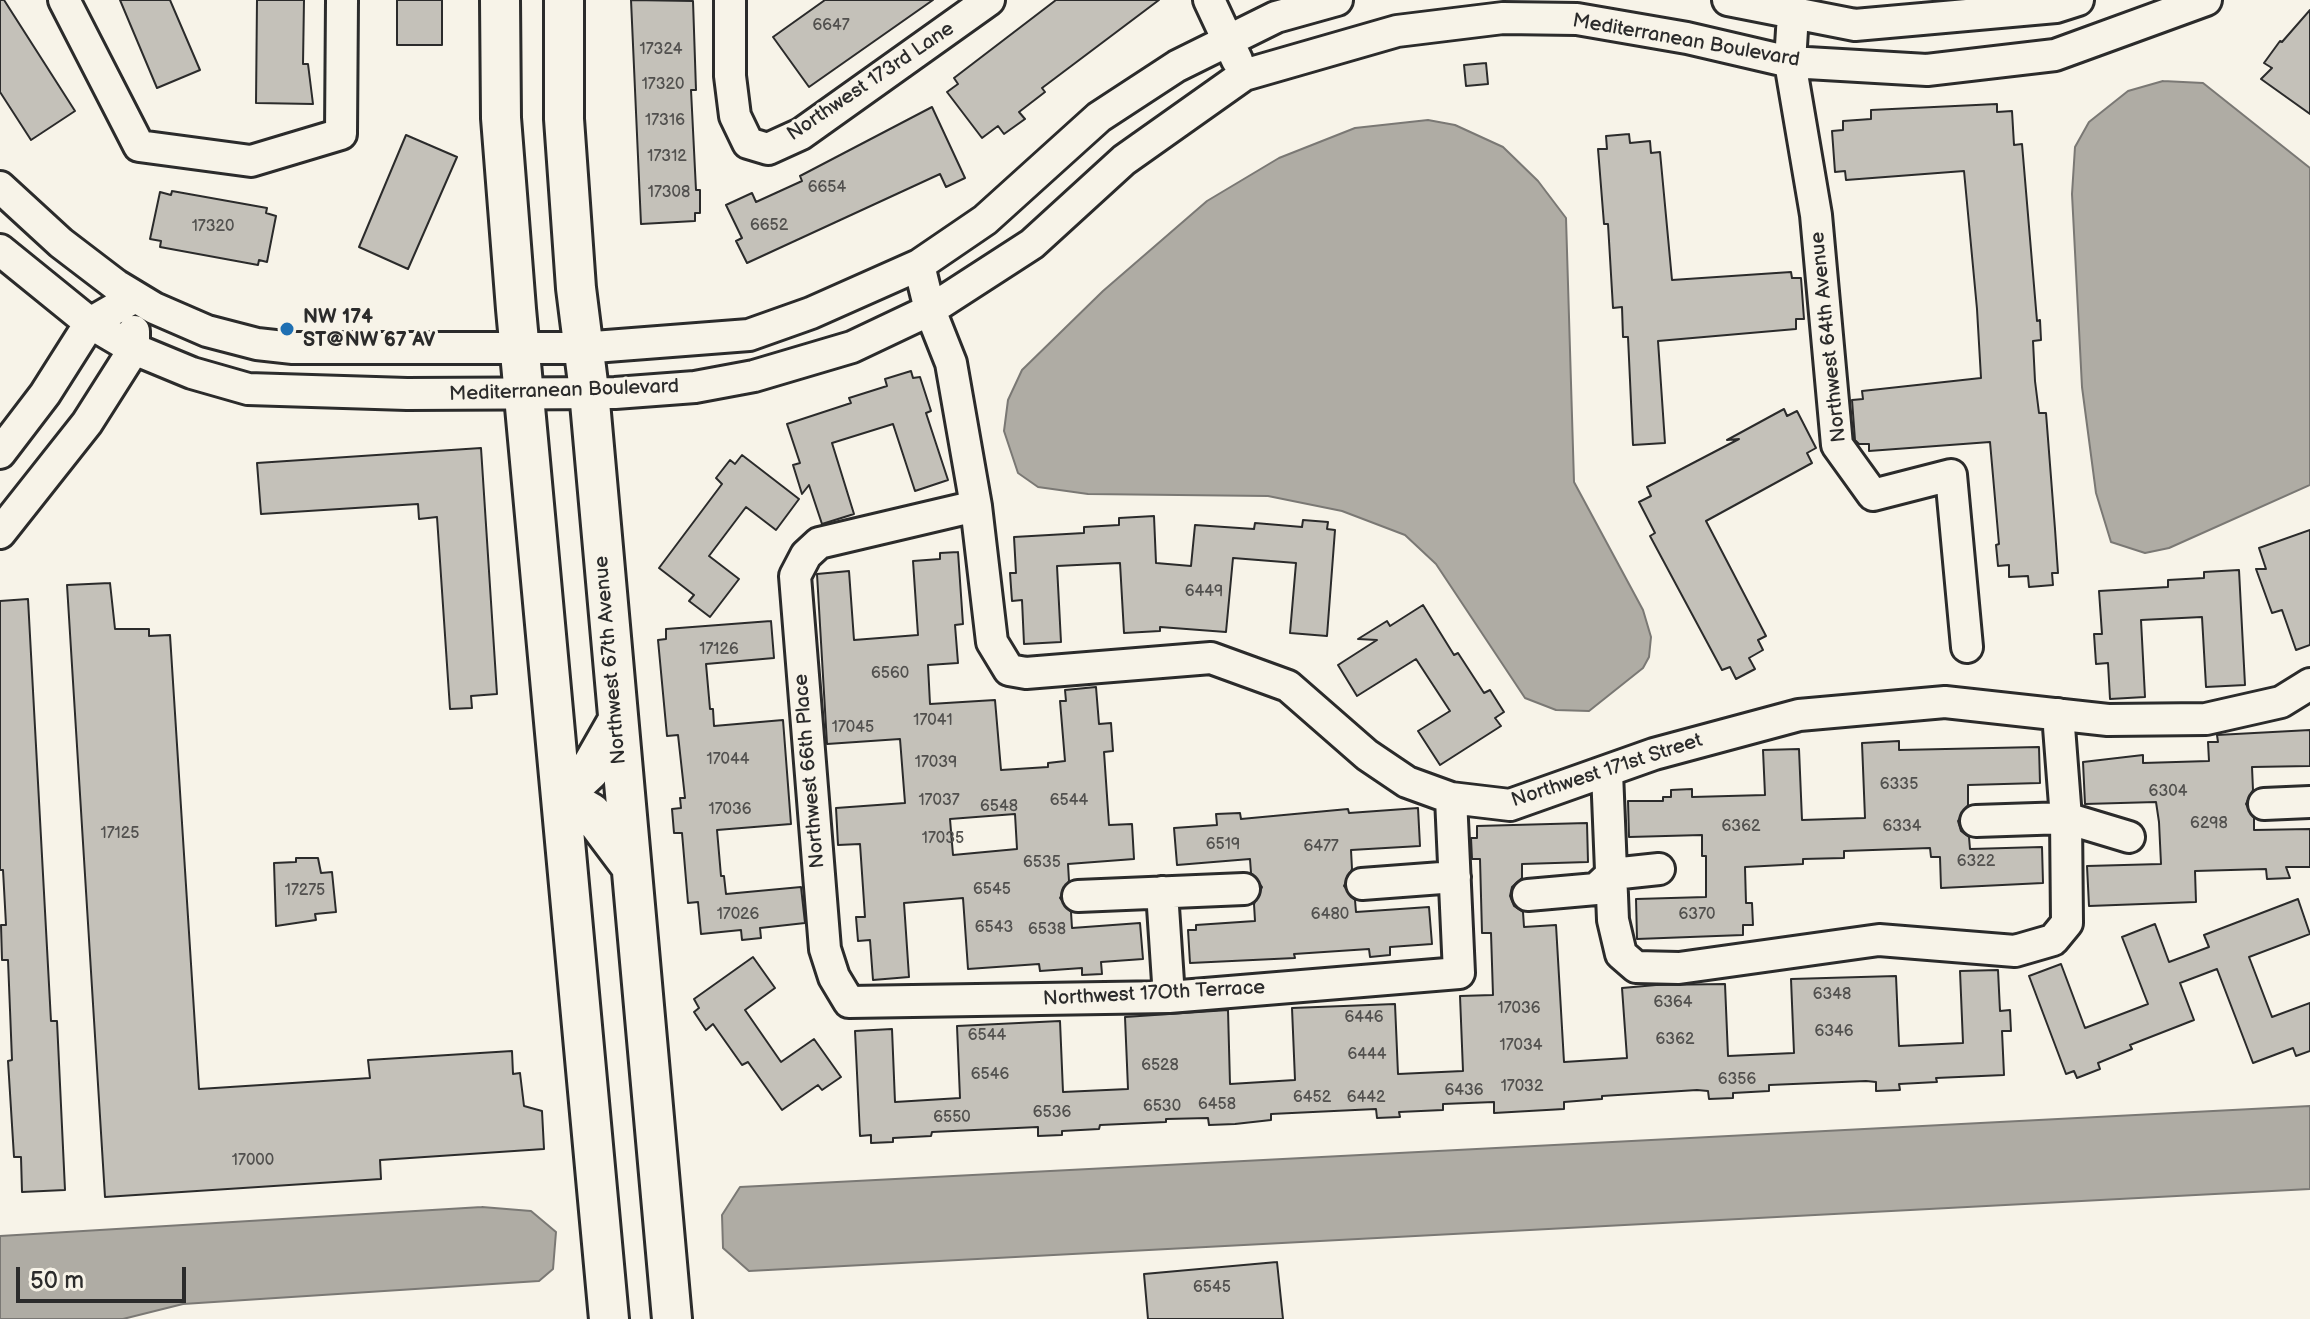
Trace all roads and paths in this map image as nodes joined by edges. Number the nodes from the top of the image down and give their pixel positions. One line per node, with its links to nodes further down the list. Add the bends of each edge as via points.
1 (64, 0): 2 (street, via 139,146 251,161 341,134)
2 (342, 0)
3 (500, 0): 24 (main road, via 501,118)
4 (564, 0): 25 (main road, Northwest 67th Avenue, via 564,119)
5 (730, 0): 6 (street, Northwest 173rd Lane, via 735,116 748,143 768,149 801,134)
6 (989, 0)
7 (1209, 0): 14 (street)
8 (1337, 0): 14 (street, via 1276,17)
9 (1728, 0): 13 (street)
10 (2078, 0): 12 (street, via 2056,7)
11 (2206, 0): 15 (street, Mediterranean Boulevard, via 2055,55 1927,70)
12 (1932, 10): 13 (street, via 1855,25)
13 (1793, 14): 15 (street, Northwest 64th Avenue)
14 (1228, 41): 16 (street); 19 (street, via 1177,66 1099,117 985,220)
15 (1790, 62): 16 (street, Mediterranean Boulevard, via 1577,19 1503,18 1397,31); 33 (street, Northwest 64th Avenue, via 1816,215 1837,445 1873,495 1951,475)
16 (1244, 75): 21 (street, Mediterranean Boulevard, via 1124,160 1032,244)
17 (0, 187): 20 (street, via 61,243)
18 (0, 250): 22 (street, Mediterranean Boulevard)
19 (919, 265): 21 (street); 23 (street, via 811,313)
20 (135, 297): 22 (street); 24 (street, via 207,331 257,344); 26 (street)
21 (930, 310): 27 (street, Mediterranean Boulevard, via 852,347); 31 (street, via 951,363)
22 (90, 323): 26 (street, Mediterranean Boulevard); 30 (street)
23 (728, 337): 25 (street); 27 (street)
24 (520, 347): 25 (street); 29 (main road)
25 (581, 348): 28 (main road, Northwest 67th Avenue)
26 (134, 349): 29 (street, Mediterranean Boulevard, via 248,389); 32 (street, via 87,423)
27 (734, 380): 28 (street, Mediterranean Boulevard, via 695,387)
28 (589, 391): 29 (street, Mediterranean Boulevard); 36 (main road, Northwest 67th Avenue)
29 (525, 392): 38 (main road)
30 (0, 453)
31 (976, 506): 39 (street, Northwest 171st Street, via 992,642 1009,670 1026,673 1211,658 1288,686 1367,755 1407,782); 55 (street, Northwest 66th Place, via 819,543 795,576 825,949)
32 (0, 533)
33 (1967, 647)
34 (2310, 684): 35 (street, Northwest 171st Street, via 2281,702 2206,719 2108,720)
35 (2058, 714): 37 (street, Northwest 171st Street, via 1945,702 1799,715); 42 (street)
36 (617, 722): 38 (main road, via 589,771); 45 (main road, Northwest 67th Avenue)
37 (1607, 772): 39 (street, Northwest 171st Street, via 1510,805); 47 (street)
38 (562, 796): 45 (main road, via 591,813); 56 (main road)
39 (1451, 798): 48 (street)
40 (2310, 802): 41 (street)
41 (2264, 804)
42 (2066, 818): 43 (street); 44 (street); 47 (street, via 2067,923 2053,940 2015,951 1879,940 1679,968 1636,967 1621,954 1613,920)
43 (1976, 821)
44 (2129, 837)
45 (630, 865): 57 (main road, Northwest 67th Avenue)
46 (1659, 869): 47 (street)
47 (1612, 874): 52 (street, via 1596,889)
48 (1455, 877): 49 (street); 54 (street, Northwest 17Oth Terrace, via 1459,973)
49 (1362, 884)
50 (1244, 889): 51 (street)
51 (1162, 892): 53 (street); 54 (street)
52 (1528, 895)
53 (1078, 896)
54 (1169, 997): 55 (street, Northwest 17Oth Terrace)
55 (849, 1002)
56 (609, 1319)
57 (672, 1319)

